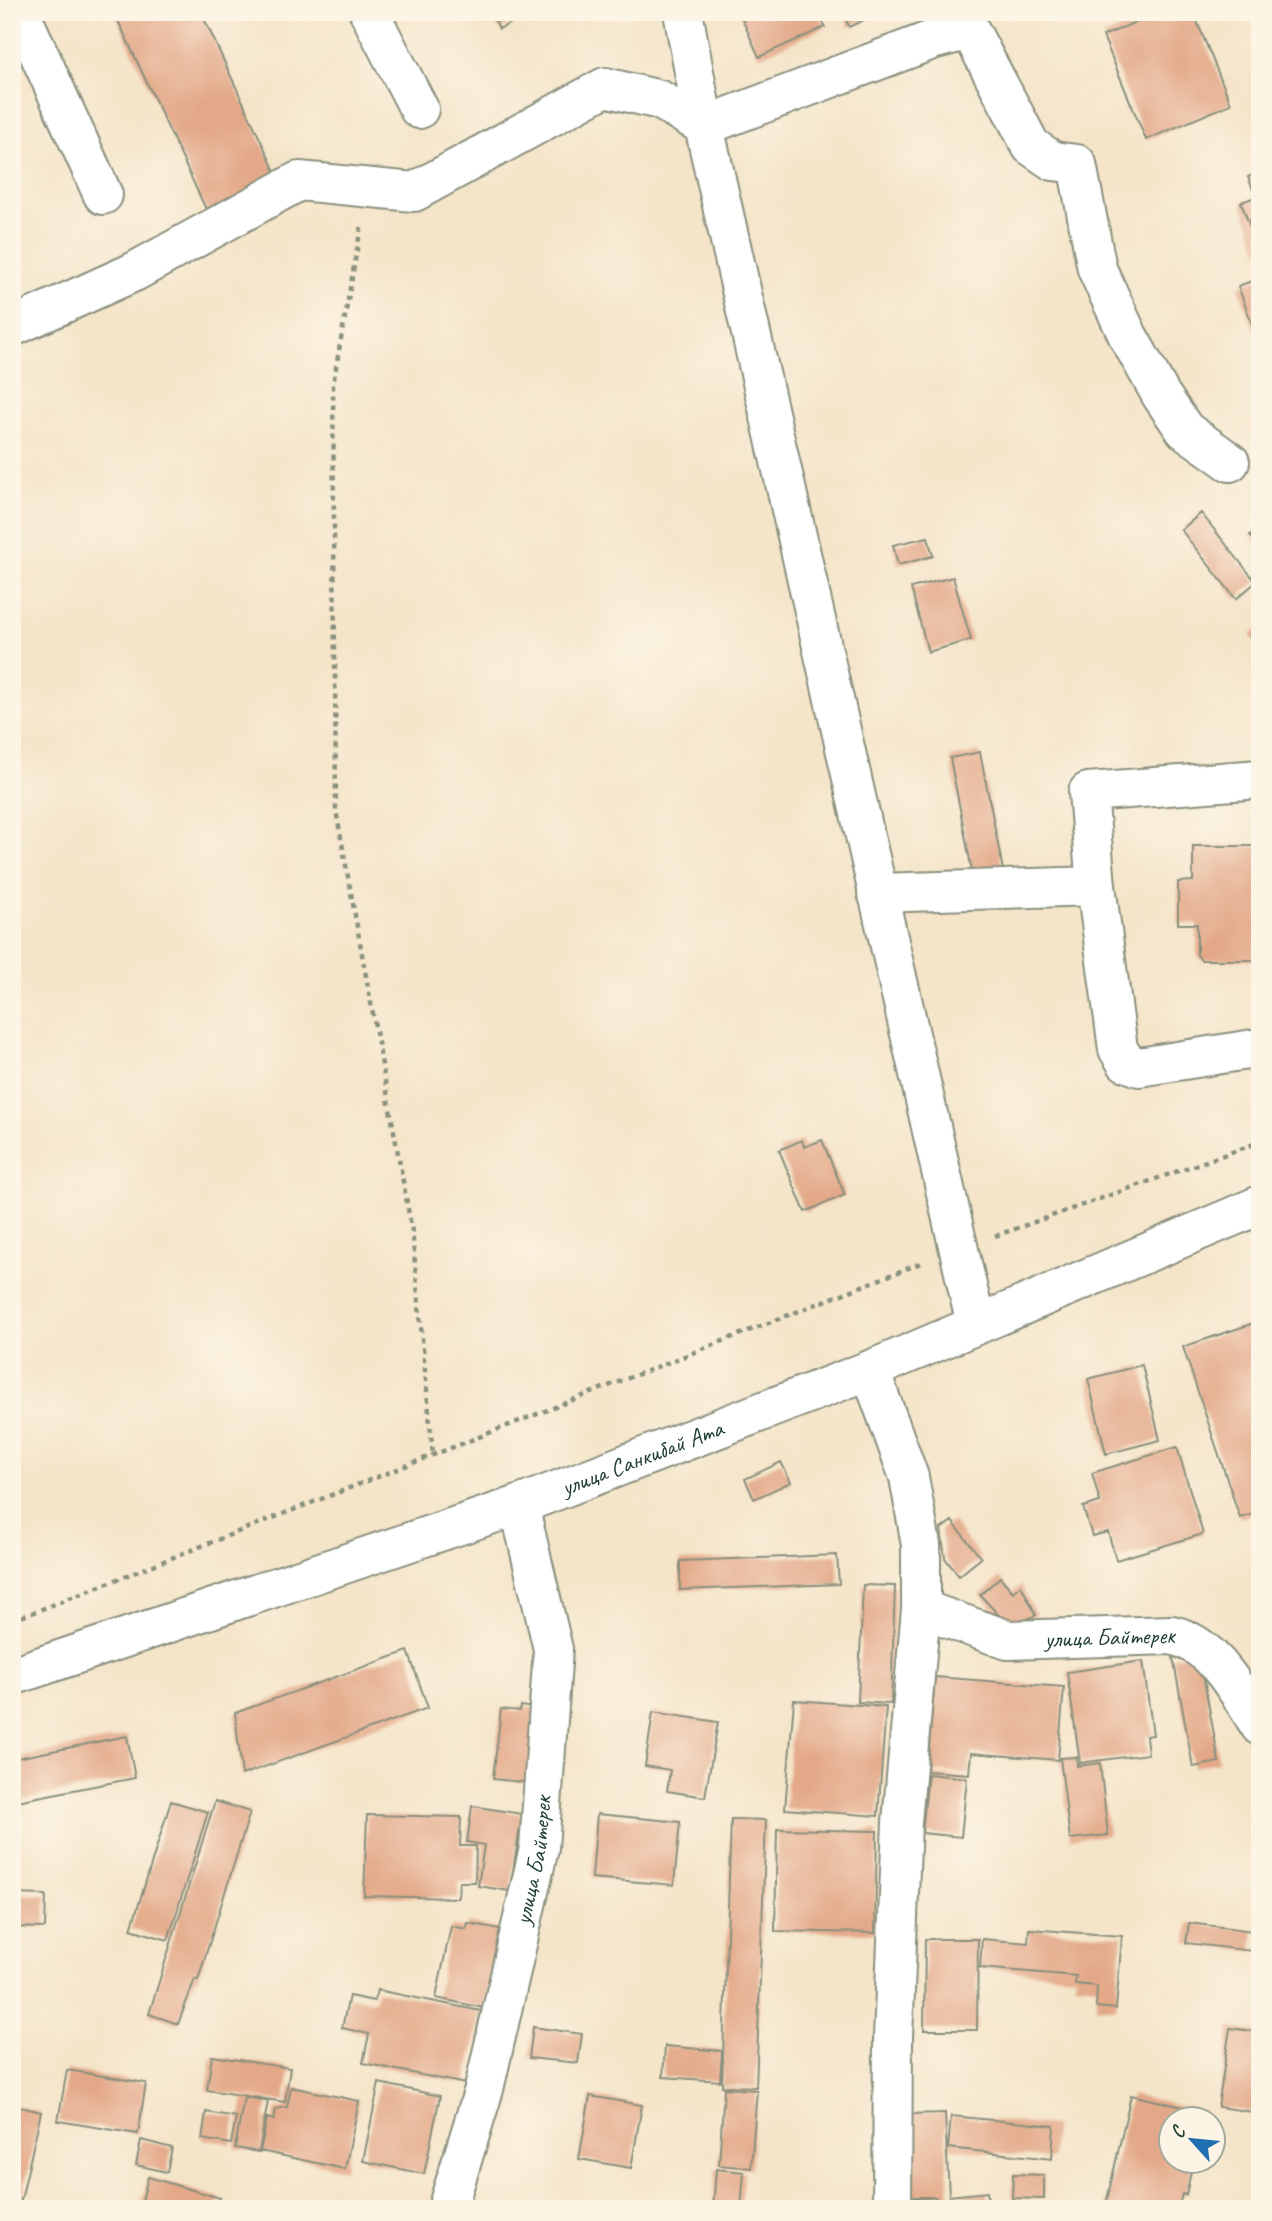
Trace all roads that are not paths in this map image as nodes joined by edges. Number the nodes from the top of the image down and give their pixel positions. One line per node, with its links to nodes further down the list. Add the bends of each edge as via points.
1 (20, 12): 6 (street)
2 (369, 12): 4 (street)
3 (683, 12): 5 (street)
4 (419, 109)
5 (704, 126): 7 (street, via 660,100 605,87 414,192 299,181 134,272); 8 (street, via 970,30 1031,146 1053,161 1077,164 1097,268 1161,395 1185,430); 11 (street)
6 (103, 195)
7 (12, 327)
8 (1230, 462)
9 (1260, 779): 10 (street, via 1088,792)
10 (1096, 886): 11 (street); 12 (street, via 1118,1049 1126,1062 1139,1067)
11 (877, 893): 14 (street)
12 (1260, 1048)
13 (1260, 1205): 14 (street, улица Санкибай Ата)
14 (976, 1325): 15 (street, улица Санкибай Ата)
15 (870, 1370): 16 (street, улица Санкибай Ата); 17 (street, via 909,1477 921,1545)
16 (519, 1505): 18 (street, улица Санкибай Ата); 20 (street, улица Байтерек, via 553,1649 539,1849 484,2089)
17 (920, 1609): 19 (street, улица Байтерек, via 1008,1640 1172,1635 1190,1639 1225,1674); 21 (street, via 902,1822)
18 (12, 1676)
19 (1260, 1726)
20 (447, 2209)
21 (892, 2209)

